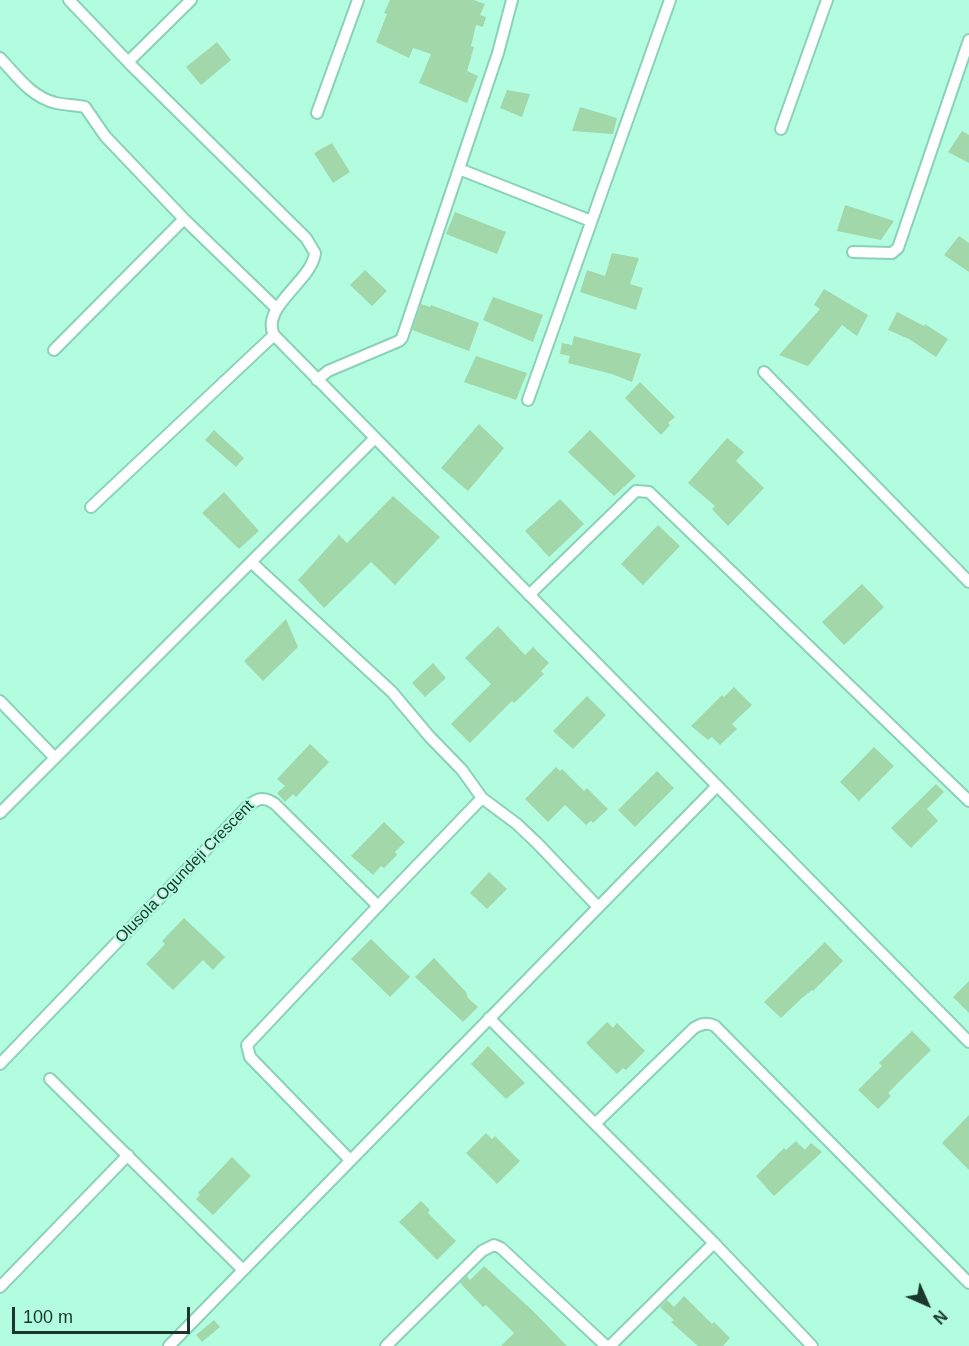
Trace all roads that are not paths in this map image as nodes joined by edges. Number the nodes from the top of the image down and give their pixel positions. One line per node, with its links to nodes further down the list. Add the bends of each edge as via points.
1 (69, 0): 9 (street)
2 (191, 0): 9 (street)
3 (358, 0): 10 (street)
4 (512, 0): 12 (street)
5 (670, 0): 14 (street)
6 (826, 0): 11 (street)
7 (969, 39): 15 (street, via 898,248 892,253)
8 (0, 58): 13 (street, via 40,98 85,107 99,130)
9 (128, 62): 16 (street, via 312,246 315,253 311,267)
10 (317, 113)
11 (781, 129)
12 (459, 170): 14 (street); 20 (street, via 402,338 328,371)
13 (184, 219): 16 (street); 18 (street)
14 (591, 221): 21 (street)
15 (854, 252)
16 (277, 309): 17 (street, via 271,320)
17 (274, 335): 20 (street); 23 (street)
18 (54, 350)
19 (764, 372): 25 (street)
20 (317, 380): 22 (street)
21 (528, 400)
22 (375, 438): 24 (street); 26 (street)
23 (92, 507)
24 (251, 562): 28 (street); 30 (street, via 392,692)
25 (969, 582)
26 (529, 595): 29 (street); 31 (street, via 636,491 649,492)
27 (0, 701): 28 (street)
28 (55, 758): 32 (street)
29 (716, 787): 34 (street); 36 (street)
30 (482, 798): 33 (street); 34 (street, via 530,837)
31 (969, 801)
32 (0, 813)
33 (378, 906): 37 (street, Olusola Ogundeji Crescent, via 275,804 257,799); 41 (street, via 247,1045 250,1057)
34 (598, 907): 35 (street)
35 (489, 1018): 39 (street); 41 (street)
36 (969, 1042)
37 (0, 1064)
38 (50, 1079): 40 (street)
39 (596, 1123): 42 (street); 44 (street, via 694,1028 709,1023)
40 (128, 1155): 43 (street); 45 (street)
41 (350, 1160): 43 (street)
42 (714, 1243): 48 (street); 49 (street)
43 (242, 1269): 46 (street)
44 (969, 1283)
45 (0, 1287)
46 (171, 1345)
47 (386, 1346): 48 (street, via 482,1251 495,1245)
48 (608, 1346)
49 (812, 1346)

